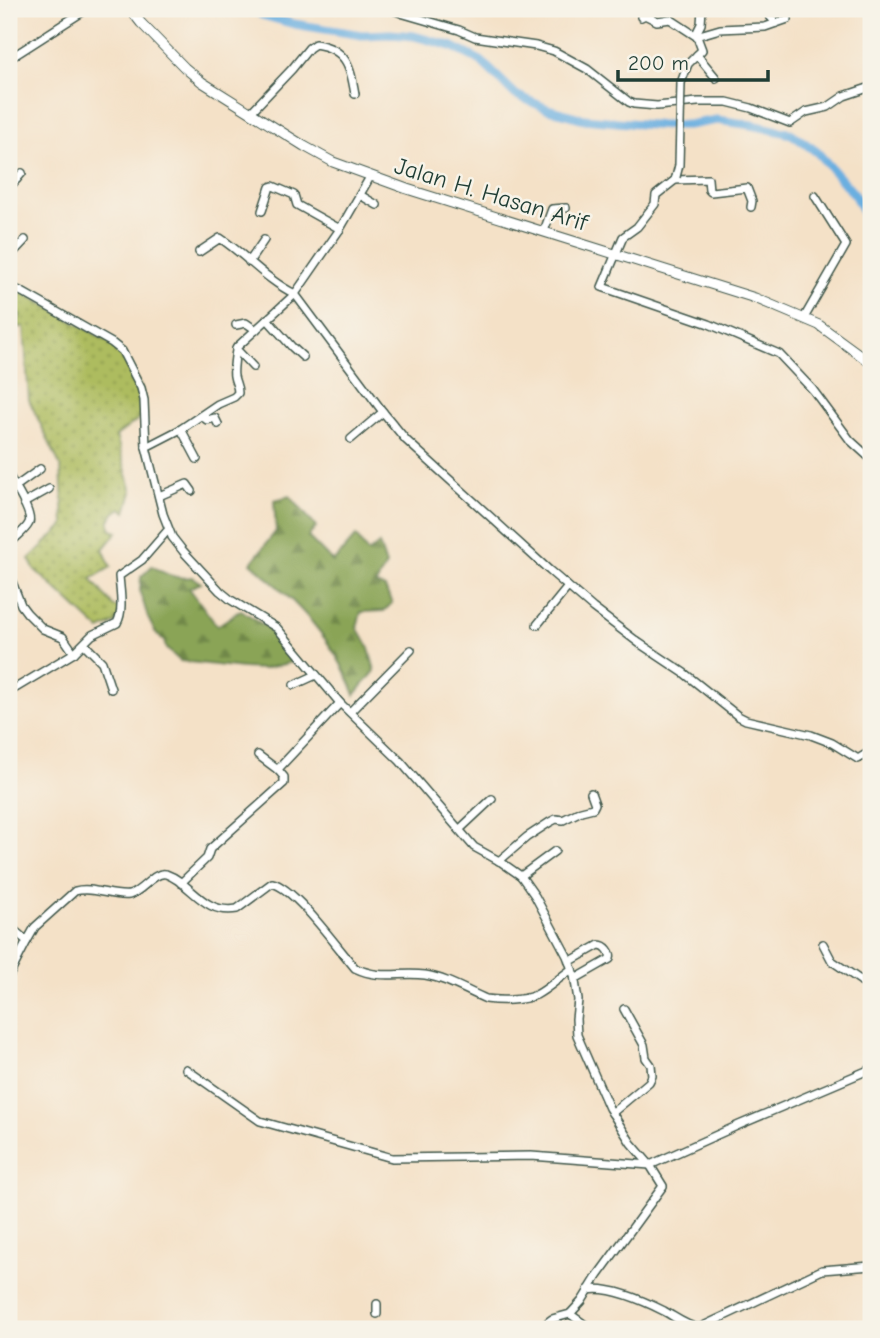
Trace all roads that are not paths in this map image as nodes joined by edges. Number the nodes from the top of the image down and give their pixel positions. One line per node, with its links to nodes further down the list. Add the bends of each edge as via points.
1 (87, 9): 11 (street)
2 (130, 9): 15 (main road, Jalan H. Hasan Arif, via 193,76)
3 (391, 9): 13 (street, via 475,37 554,51 587,69 629,102 641,105 727,102 790,123 806,112)
4 (702, 9): 9 (street)
5 (767, 13): 8 (street)
6 (641, 17): 9 (street, via 657,22 670,19)
7 (788, 19): 8 (street)
8 (776, 23): 9 (street)
9 (696, 36): 10 (street, via 702,50)
10 (697, 55): 12 (street); 18 (street, bridge, via 681,83)
11 (9, 59)
12 (716, 78)
13 (871, 87)
14 (355, 94): 15 (street, via 347,62 315,44)
15 (251, 112): 17 (main road, Jalan H. Hasan Arif, via 319,155)
16 (9, 172): 19 (street, via 20,176)
17 (370, 177): 20 (street); 27 (main road, Jalan H. Hasan Arif)
18 (675, 179): 23 (street, via 708,179 711,192 748,188); 31 (street, via 656,195 655,204 637,228 623,237)
19 (9, 188)
20 (360, 195): 22 (street); 26 (street)
21 (815, 196): 36 (street, via 846,246)
22 (377, 205)
23 (751, 207)
24 (566, 208): 27 (street, via 552,209)
25 (262, 211): 26 (street, via 273,186 294,195 297,205)
26 (340, 229): 35 (street)
27 (544, 231): 31 (main road, Jalan H. Hasan Arif)
28 (25, 240): 32 (street)
29 (264, 240): 33 (street)
30 (199, 252): 33 (street, via 220,238)
31 (615, 254): 36 (main road, Jalan H. Hasan Arif); 51 (street, via 602,287 779,354 813,390 849,440)
32 (9, 257)
33 (248, 262): 35 (street)
34 (9, 286): 49 (street, via 122,351 143,394)
35 (295, 294): 37 (street); 44 (street)
36 (804, 318): 42 (main road, Jalan H. Hasan Arif, via 831,331)
37 (267, 319): 39 (street); 41 (street)
38 (236, 325): 39 (street, via 246,323)
39 (256, 330): 40 (street)
40 (236, 349): 43 (street); 45 (street, via 233,375 238,393)
41 (303, 357)
42 (871, 363)
43 (253, 367)
44 (383, 412): 48 (street); 62 (street, via 414,447)
45 (202, 416): 46 (street, via 207,421 215,418); 47 (street)
46 (218, 424)
47 (181, 429): 49 (street); 50 (street)
48 (351, 439)
49 (146, 447): 57 (street)
50 (197, 458)
51 (871, 459)
52 (40, 469): 54 (street)
53 (9, 476): 54 (street)
54 (15, 487): 58 (street)
55 (49, 489): 58 (street)
56 (192, 491): 57 (street, via 187,484)
57 (159, 496): 59 (street)
58 (24, 503): 60 (street, via 29,523)
59 (168, 530): 64 (street, via 142,560 119,576 120,619); 67 (street, via 220,591 277,628)
60 (9, 544)
61 (9, 574): 66 (street, via 27,613 43,629 65,639)
62 (568, 587): 63 (street); 73 (street, via 746,720 811,735 858,759)
63 (537, 625)
64 (84, 644): 66 (street); 69 (street, via 102,662)
65 (411, 650): 72 (street)
66 (74, 653): 70 (street)
67 (316, 675): 68 (street); 71 (street)
68 (294, 685)
69 (111, 689)
70 (9, 692)
71 (340, 703): 72 (street); 75 (street)
72 (350, 712): 78 (street)
73 (871, 751)
74 (258, 755): 75 (street)
75 (280, 767): 82 (street, via 284,783 210,849 207,858)
76 (591, 793): 80 (street, via 593,808 550,822)
77 (492, 799): 78 (street)
78 (460, 829): 80 (street, via 474,847)
79 (555, 851): 81 (street)
80 (499, 861): 81 (street)
81 (521, 876): 86 (street)
82 (181, 883): 84 (street, via 160,873 128,895 78,890 35,927); 86 (street, via 209,906 232,910 272,883 295,898 355,968 379,976 424,975 486,999 529,998)
83 (9, 926): 84 (street)
84 (27, 941): 87 (street)
85 (823, 944): 89 (street, via 832,961)
86 (570, 965): 88 (street); 88 (street, via 600,944 610,952 610,959)
87 (9, 976)
88 (575, 979): 93 (street, via 577,1035)
89 (871, 991)
90 (624, 1009): 93 (street, via 644,1045 652,1076)
91 (186, 1069): 94 (street, via 260,1121 393,1158 531,1156)
92 (871, 1069): 94 (street)
93 (612, 1113): 94 (street)
94 (650, 1166): 96 (street, via 662,1188)
95 (871, 1266): 96 (street, via 822,1270 699,1328 620,1294 600,1289)
96 (586, 1295): 97 (street)
97 (570, 1314): 98 (street, via 552,1319); 99 (street)
98 (544, 1329)
99 (590, 1329)

